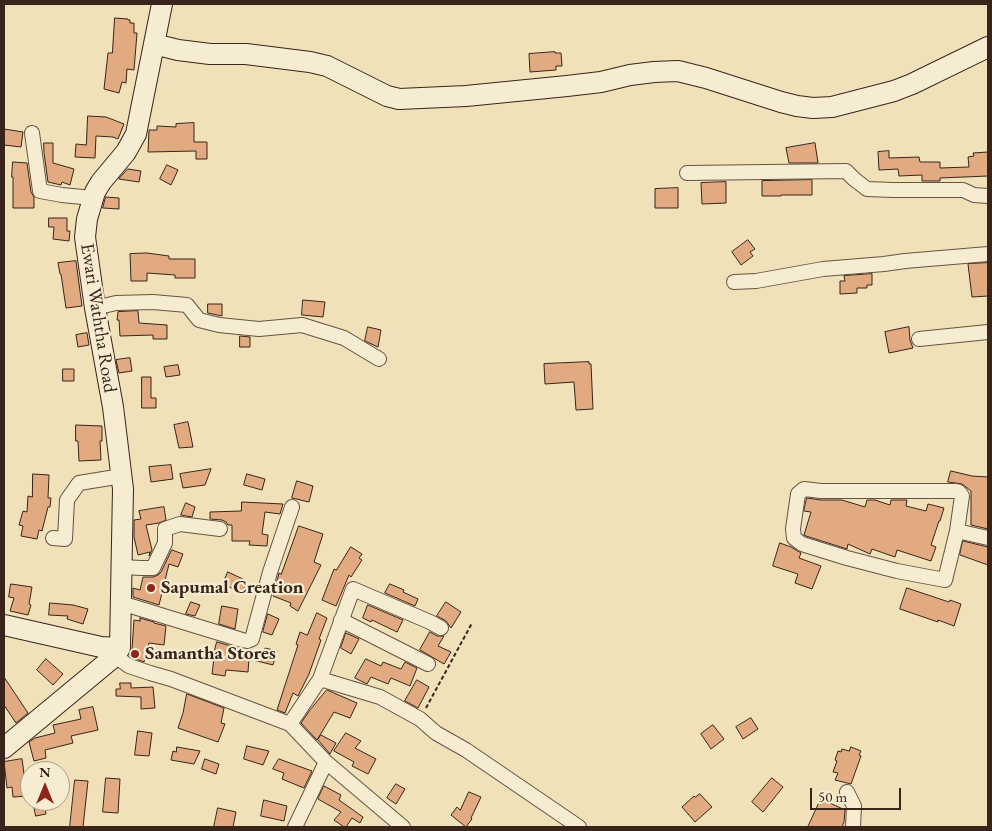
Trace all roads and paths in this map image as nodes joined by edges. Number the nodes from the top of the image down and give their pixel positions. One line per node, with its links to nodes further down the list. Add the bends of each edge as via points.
1 (162, 4): 2 (street, Ewari Waththa Road)
2 (154, 44): 3 (street, via 210,54 246,54 319,64 399,99 567,86 678,71 781,102 813,108 832,107 894,91); 7 (street, Ewari Waththa Road, via 136,134)
3 (988, 47)
4 (32, 133): 7 (street, via 40,190)
5 (687, 173): 6 (street, via 846,171 867,189 963,190)
6 (988, 196)
7 (93, 198): 10 (street, Ewari Waththa Road, via 85,237)
8 (988, 254): 9 (street, via 823,269)
9 (734, 282)
10 (95, 308): 13 (street, via 116,303 153,302 187,305 199,320 219,325 259,329 302,325 344,338); 14 (street, Ewari Waththa Road)
11 (988, 332): 12 (street)
12 (920, 339)
13 (379, 359)
14 (122, 476): 18 (street, via 79,482 66,500 65,539); 20 (street, Ewari Waththa Road)
15 (292, 507): 21 (street, via 252,639 242,640)
16 (220, 529): 20 (street, via 180,524 165,529 165,543 153,568)
17 (957, 531): 17 (street, via 945,580 888,569 802,544 794,538 793,529 798,494 804,489 960,492); 19 (street)
18 (53, 538)
19 (988, 538)
20 (122, 567): 21 (street, Ewari Waththa Road)
21 (121, 603): 26 (street, Ewari Waththa Road)
22 (341, 620): 25 (street, via 353,589); 27 (street); 28 (street)
23 (472, 623): 29 (path)
24 (4, 626): 26 (street)
25 (441, 628)
26 (118, 652): 30 (street, via 129,666 171,678); 31 (street)
27 (428, 664)
28 (320, 679): 29 (street, via 380,698); 30 (street)
29 (420, 719): 36 (street, via 436,733)
30 (290, 724): 32 (street)
31 (4, 748)
32 (326, 762): 34 (street); 35 (street)
33 (847, 792): 37 (street, via 854,806)
34 (295, 827)
35 (403, 827)
36 (579, 827)
37 (854, 827)

